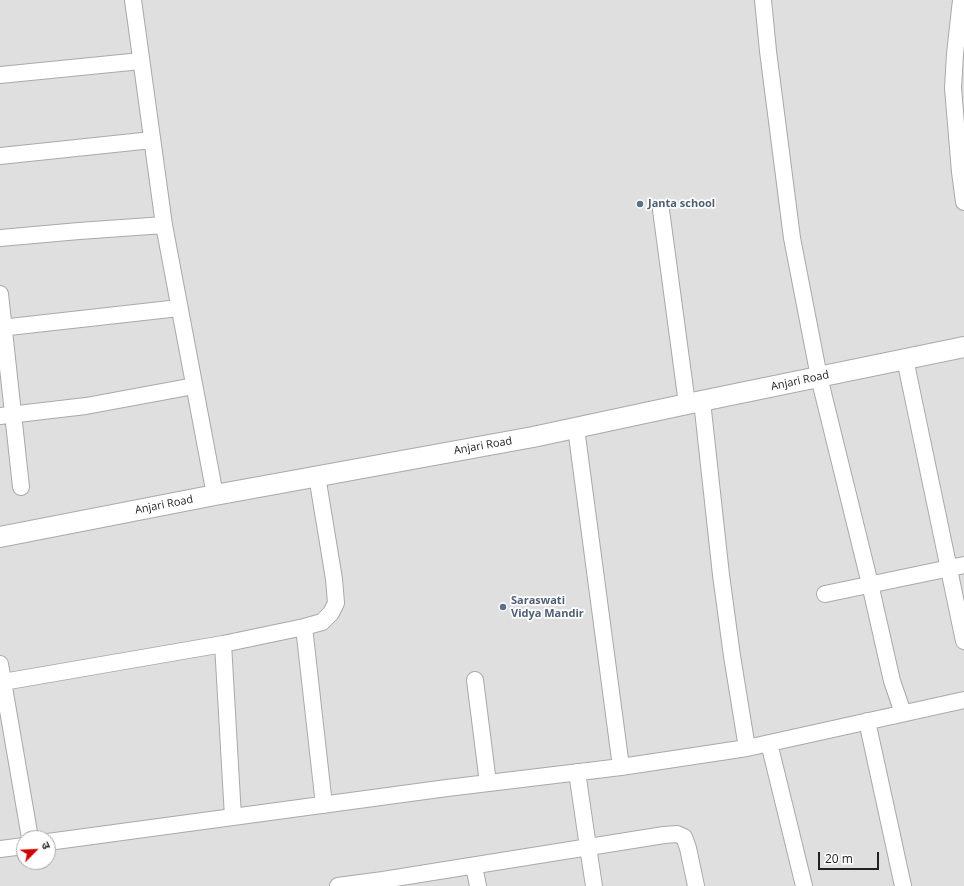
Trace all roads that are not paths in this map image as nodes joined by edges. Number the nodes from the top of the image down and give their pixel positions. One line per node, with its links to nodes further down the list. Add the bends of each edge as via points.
1 (133, 0): 4 (street)
2 (763, 0): 19 (street, via 792,238)
3 (961, 0): 6 (street, via 954,54)
4 (141, 61): 5 (street); 7 (street)
5 (0, 75)
6 (959, 88): 9 (street)
7 (152, 140): 8 (street); 12 (street)
8 (0, 156)
9 (962, 172): 10 (street)
10 (964, 202)
11 (661, 210): 21 (street)
12 (164, 225): 13 (street); 15 (street)
13 (0, 238)
14 (0, 294): 16 (street)
15 (179, 308): 16 (street); 20 (street)
16 (2, 328): 22 (street)
17 (964, 347): 18 (street, Anjari Road)
18 (905, 359): 19 (street, Anjari Road); 28 (street)
19 (819, 377): 21 (street, Anjari Road); 29 (street)
20 (194, 386): 22 (street, via 86,406); 26 (street)
21 (694, 402): 23 (street, Anjari Road); 41 (street)
22 (7, 415): 25 (street)
23 (576, 428): 24 (street, Anjari Road); 42 (street)
24 (317, 476): 26 (street, Anjari Road); 31 (street, via 336,603 322,622)
25 (21, 486)
26 (215, 495): 27 (street, Anjari Road)
27 (0, 537)
28 (956, 566): 29 (street); 32 (street)
29 (870, 584): 30 (street); 38 (street, via 892,681)
30 (825, 594)
31 (304, 627): 33 (street); 45 (street)
32 (964, 641)
33 (223, 644): 36 (street); 46 (street)
34 (0, 664): 36 (street)
35 (475, 680): 44 (street)
36 (3, 682): 47 (street)
37 (964, 700): 38 (street)
38 (903, 713): 39 (street)
39 (867, 721): 40 (street); 59 (street)
40 (768, 744): 41 (street); 58 (street)
41 (747, 748): 42 (street)
42 (621, 767): 43 (street)
43 (577, 772): 44 (street); 50 (street)
44 (488, 783): 45 (street)
45 (324, 805): 46 (street)
46 (233, 817): 48 (street)
47 (29, 830)
48 (56, 841)
49 (16, 847): 51 (street)
50 (588, 847): 52 (street); 56 (street); 57 (street, via 677,834 684,837)
51 (0, 849)
52 (474, 866): 53 (street); 55 (street)
53 (384, 883): 54 (street)
54 (338, 886)
55 (478, 886)
56 (594, 886)
57 (696, 886)
58 (804, 886)
59 (903, 886)

